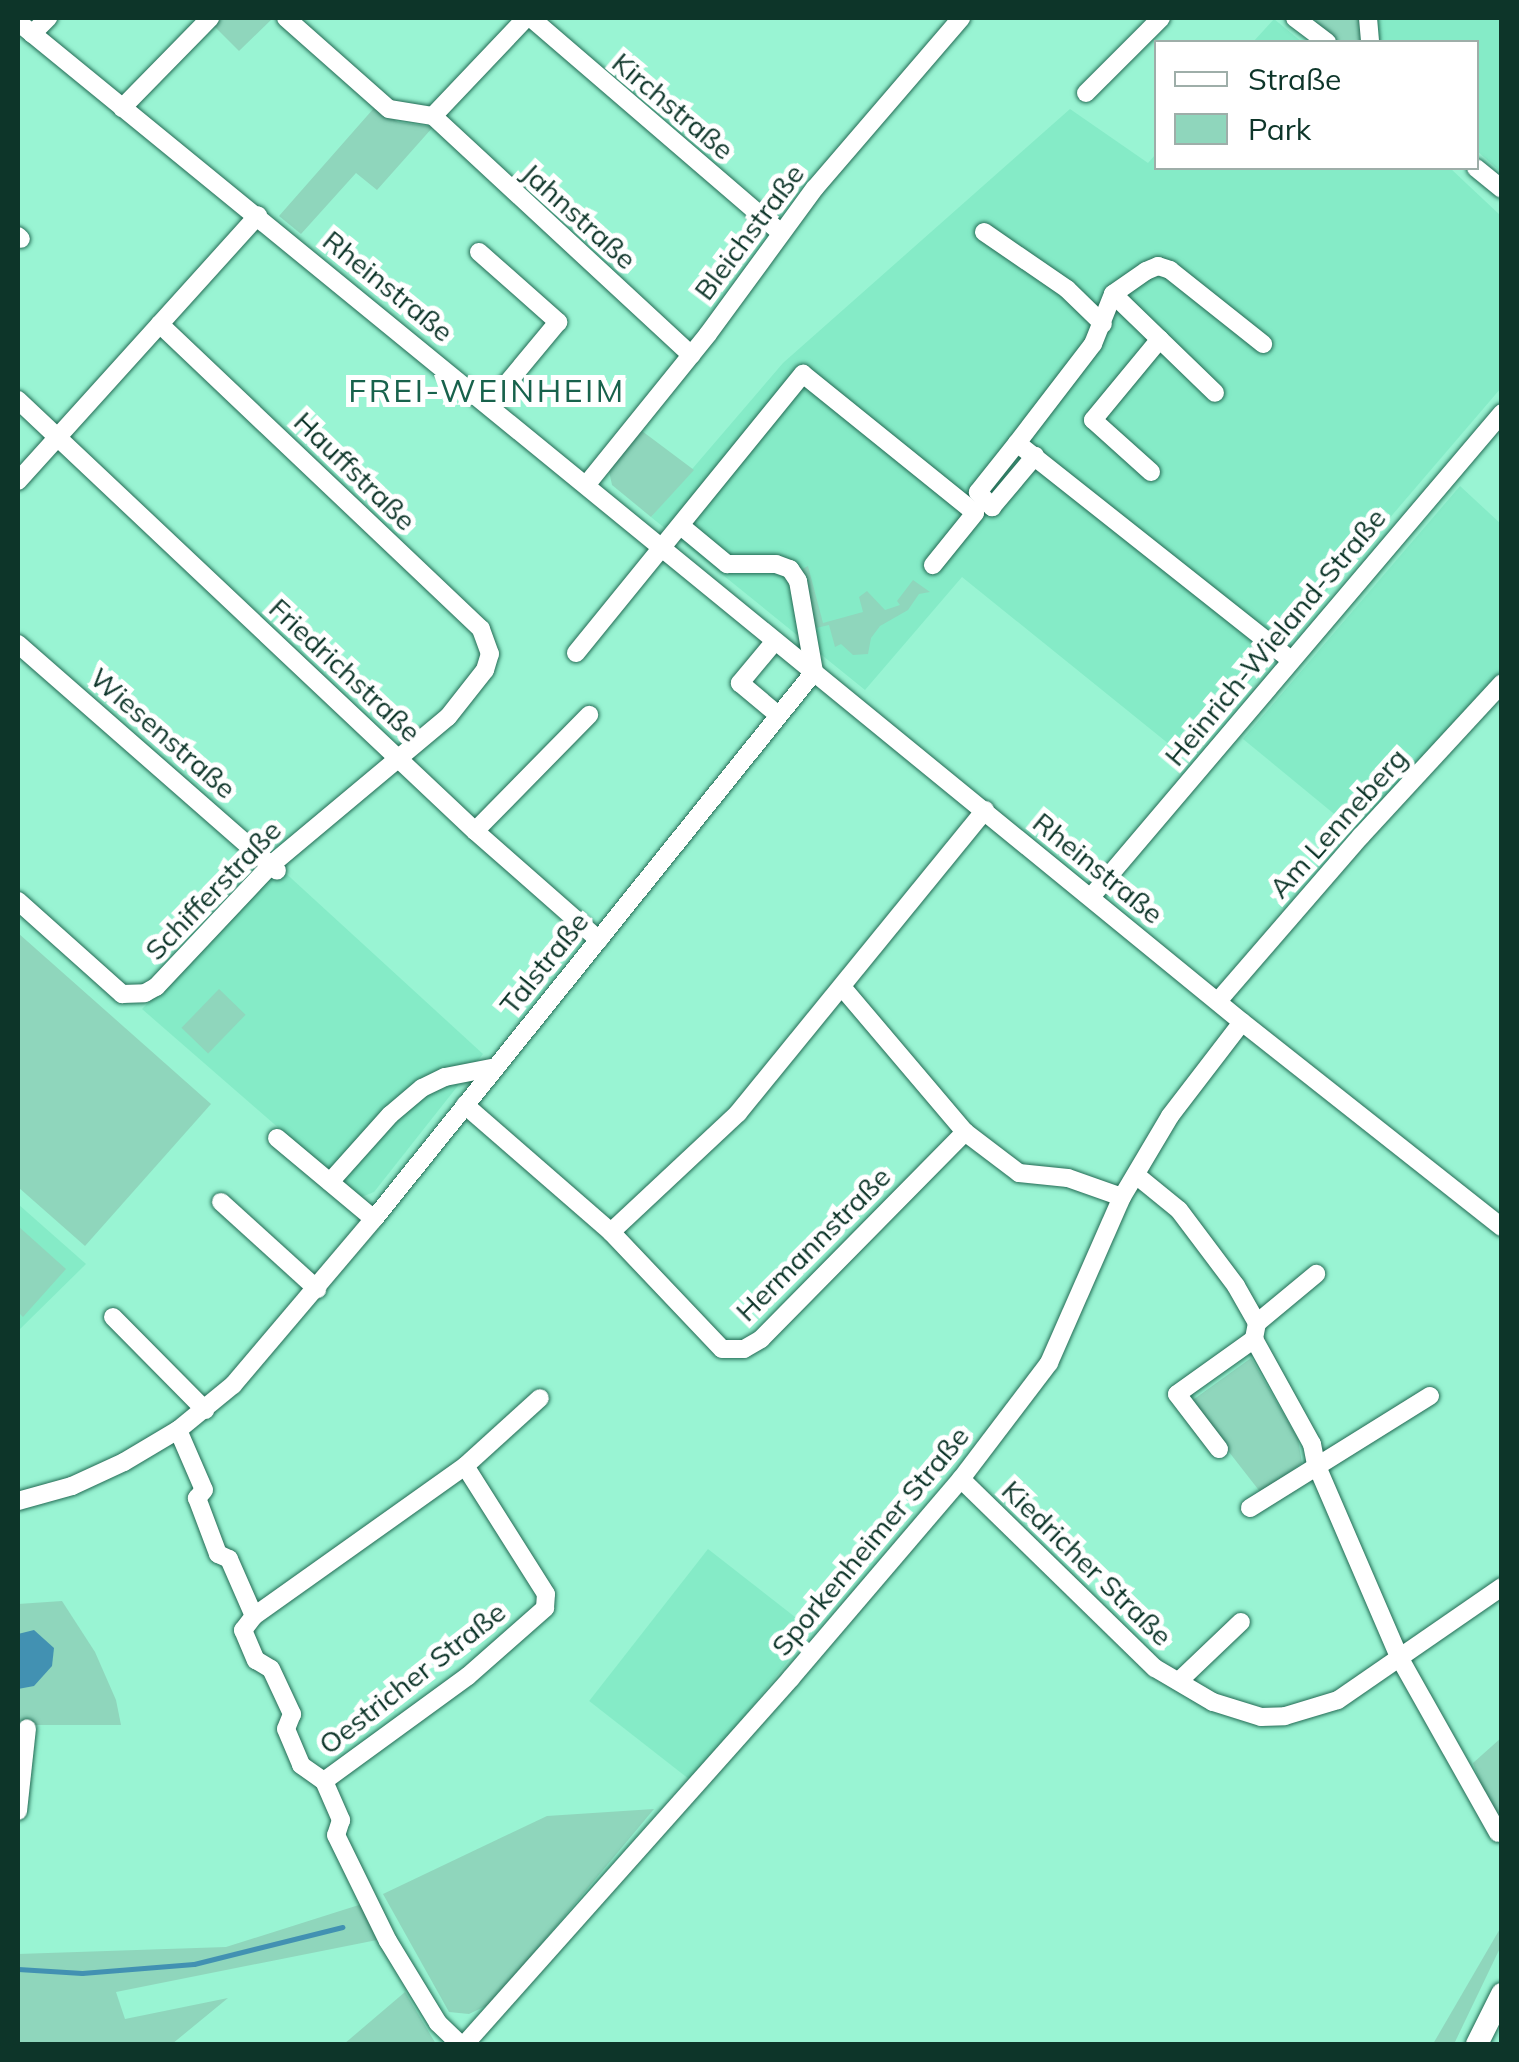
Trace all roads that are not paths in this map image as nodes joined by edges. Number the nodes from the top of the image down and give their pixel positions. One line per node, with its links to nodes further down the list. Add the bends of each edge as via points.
1 (48, 18): 8 (street)
2 (210, 18): 11 (street)
3 (286, 18): 12 (street, via 389,110)
4 (528, 18): 12 (street); 17 (street, Kirchstraße)
5 (961, 18): 17 (street, Bleichstraße)
6 (1161, 18): 10 (street)
7 (1300, 19): 9 (street)
8 (25, 28): 11 (street, Rheinstraße)
9 (1325, 40)
10 (1086, 93)
11 (122, 108): 15 (street, Rheinstraße)
12 (433, 116): 24 (street, Jahnstraße)
13 (1478, 170): 14 (street)
14 (1502, 189)
15 (258, 215): 20 (street); 27 (street, Rheinstraße)
16 (984, 232): 21 (street, via 1068,289)
17 (781, 233): 24 (street, Bleichstraße)
18 (479, 252): 27 (street, via 558,322)
19 (1114, 294): 21 (street); 22 (street); 23 (street, via 1146,271 1170,270)
20 (160, 324): 29 (street); 42 (street, Hauffstraße, via 481,629 490,654)
21 (1103, 324): 30 (street)
22 (1160, 339): 25 (street); 32 (street, via 1093,420)
23 (1263, 344)
24 (690, 355): 34 (street, Bleichstraße)
25 (1215, 393)
26 (18, 400): 29 (street, Friedrichstraße)
27 (489, 405): 34 (street, Rheinstraße)
28 (1502, 413): 41 (street, Heinrich-Wieland-Straße)
29 (57, 437): 33 (street); 47 (street, Friedrichstraße)
30 (1018, 443): 31 (street); 31 (street, via 978,492 983,500 995,506)
31 (1035, 456): 41 (street)
32 (1151, 472)
33 (18, 481)
34 (586, 484): 36 (street, Rheinstraße)
35 (680, 526): 36 (street); 37 (street, via 803,374 975,513); 43 (street, via 728,564 790,569 798,581)
36 (662, 548): 38 (street, Rheinstraße); 40 (street)
37 (933, 565)
38 (774, 642): 43 (street, Rheinstraße); 46 (street, via 740,683)
39 (18, 644): 50 (street, Wiesenstraße)
40 (576, 653)
41 (1291, 660): 51 (street, Heinrich-Wieland-Straße)
42 (484, 670): 47 (street, Schifferstraße, via 448,717)
43 (814, 672): 46 (street, Talstraße); 48 (street, Rheinstraße)
44 (1502, 683): 55 (street, Am Lenneberg)
45 (589, 714): 49 (street)
46 (777, 714): 53 (street, Talstraße)
47 (396, 756): 49 (street, Friedrichstraße); 50 (street, Schifferstraße)
48 (985, 810): 51 (street, Rheinstraße); 54 (street)
49 (475, 831): 53 (street, Friedrichstraße)
50 (274, 868): 52 (street, Schifferstraße, via 156,988 134,996 122,994)
51 (1091, 897): 55 (street, Rheinstraße)
52 (18, 901)
53 (599, 940): 57 (street, Talstraße)
54 (842, 987): 59 (street); 67 (street, via 720,1134 695,1149)
55 (1218, 1001): 56 (street, Rheinstraße)
56 (1242, 1022): 61 (street, Sporkenheimer Straße, via 1170,1116); 66 (street, Rheinstraße)
57 (496, 1067): 58 (street, Talstraße); 62 (street, via 422,1088)
58 (465, 1105): 65 (street, Talstraße); 67 (street, Hermannstraße)
59 (965, 1132): 63 (street, via 1020,1174 1068,1178); 67 (street, Hermannstraße, via 761,1339 744,1348 722,1349)
60 (278, 1138): 62 (street)
61 (1136, 1175): 63 (street, Sporkenheimer Straße); 71 (street, via 1180,1210)
62 (330, 1182): 65 (street)
63 (1122, 1197): 79 (street, Sporkenheimer Straße, via 1049,1363)
64 (221, 1202): 69 (street)
65 (374, 1218): 69 (street, Talstraße)
66 (1502, 1226)
67 (611, 1232)
68 (1316, 1274): 71 (street)
69 (317, 1288): 74 (street, Talstraße)
70 (113, 1317): 74 (street)
71 (1256, 1331): 76 (street, via 1178,1394); 77 (street)
72 (1430, 1396): 77 (street)
73 (540, 1398): 78 (street)
74 (205, 1410): 75 (street, Talstraße)
75 (178, 1430): 80 (street, Talstraße, via 72,1486); 83 (street, via 204,1490 197,1498 218,1554 229,1560)
76 (1219, 1450)
77 (1316, 1464): 81 (street); 85 (street)
78 (465, 1466): 83 (street); 88 (street, Oestricher Straße, via 546,1594 544,1608 468,1676)
79 (961, 1479): 86 (street, Kiedricher Straße, via 1155,1668); 92 (street, Sporkenheimer Straße)
80 (18, 1501)
81 (1250, 1508)
82 (1502, 1586): 85 (street, Kiedricher Straße)
83 (254, 1616): 88 (street, via 243,1630 292,1714 286,1729 301,1765)
84 (1241, 1622): 86 (street, Kiedricher Straße)
85 (1399, 1657): 86 (street, Kiedricher Straße, via 1338,1700 1285,1716 1232,1711); 90 (street)
86 (1180, 1680)
87 (27, 1728): 89 (street)
88 (324, 1781): 92 (street, via 342,1820 336,1835 388,1941 438,2023)
89 (18, 1811)
90 (1498, 1833)
91 (1499, 2002): 93 (main road)
92 (463, 2044)
93 (1477, 2044)

